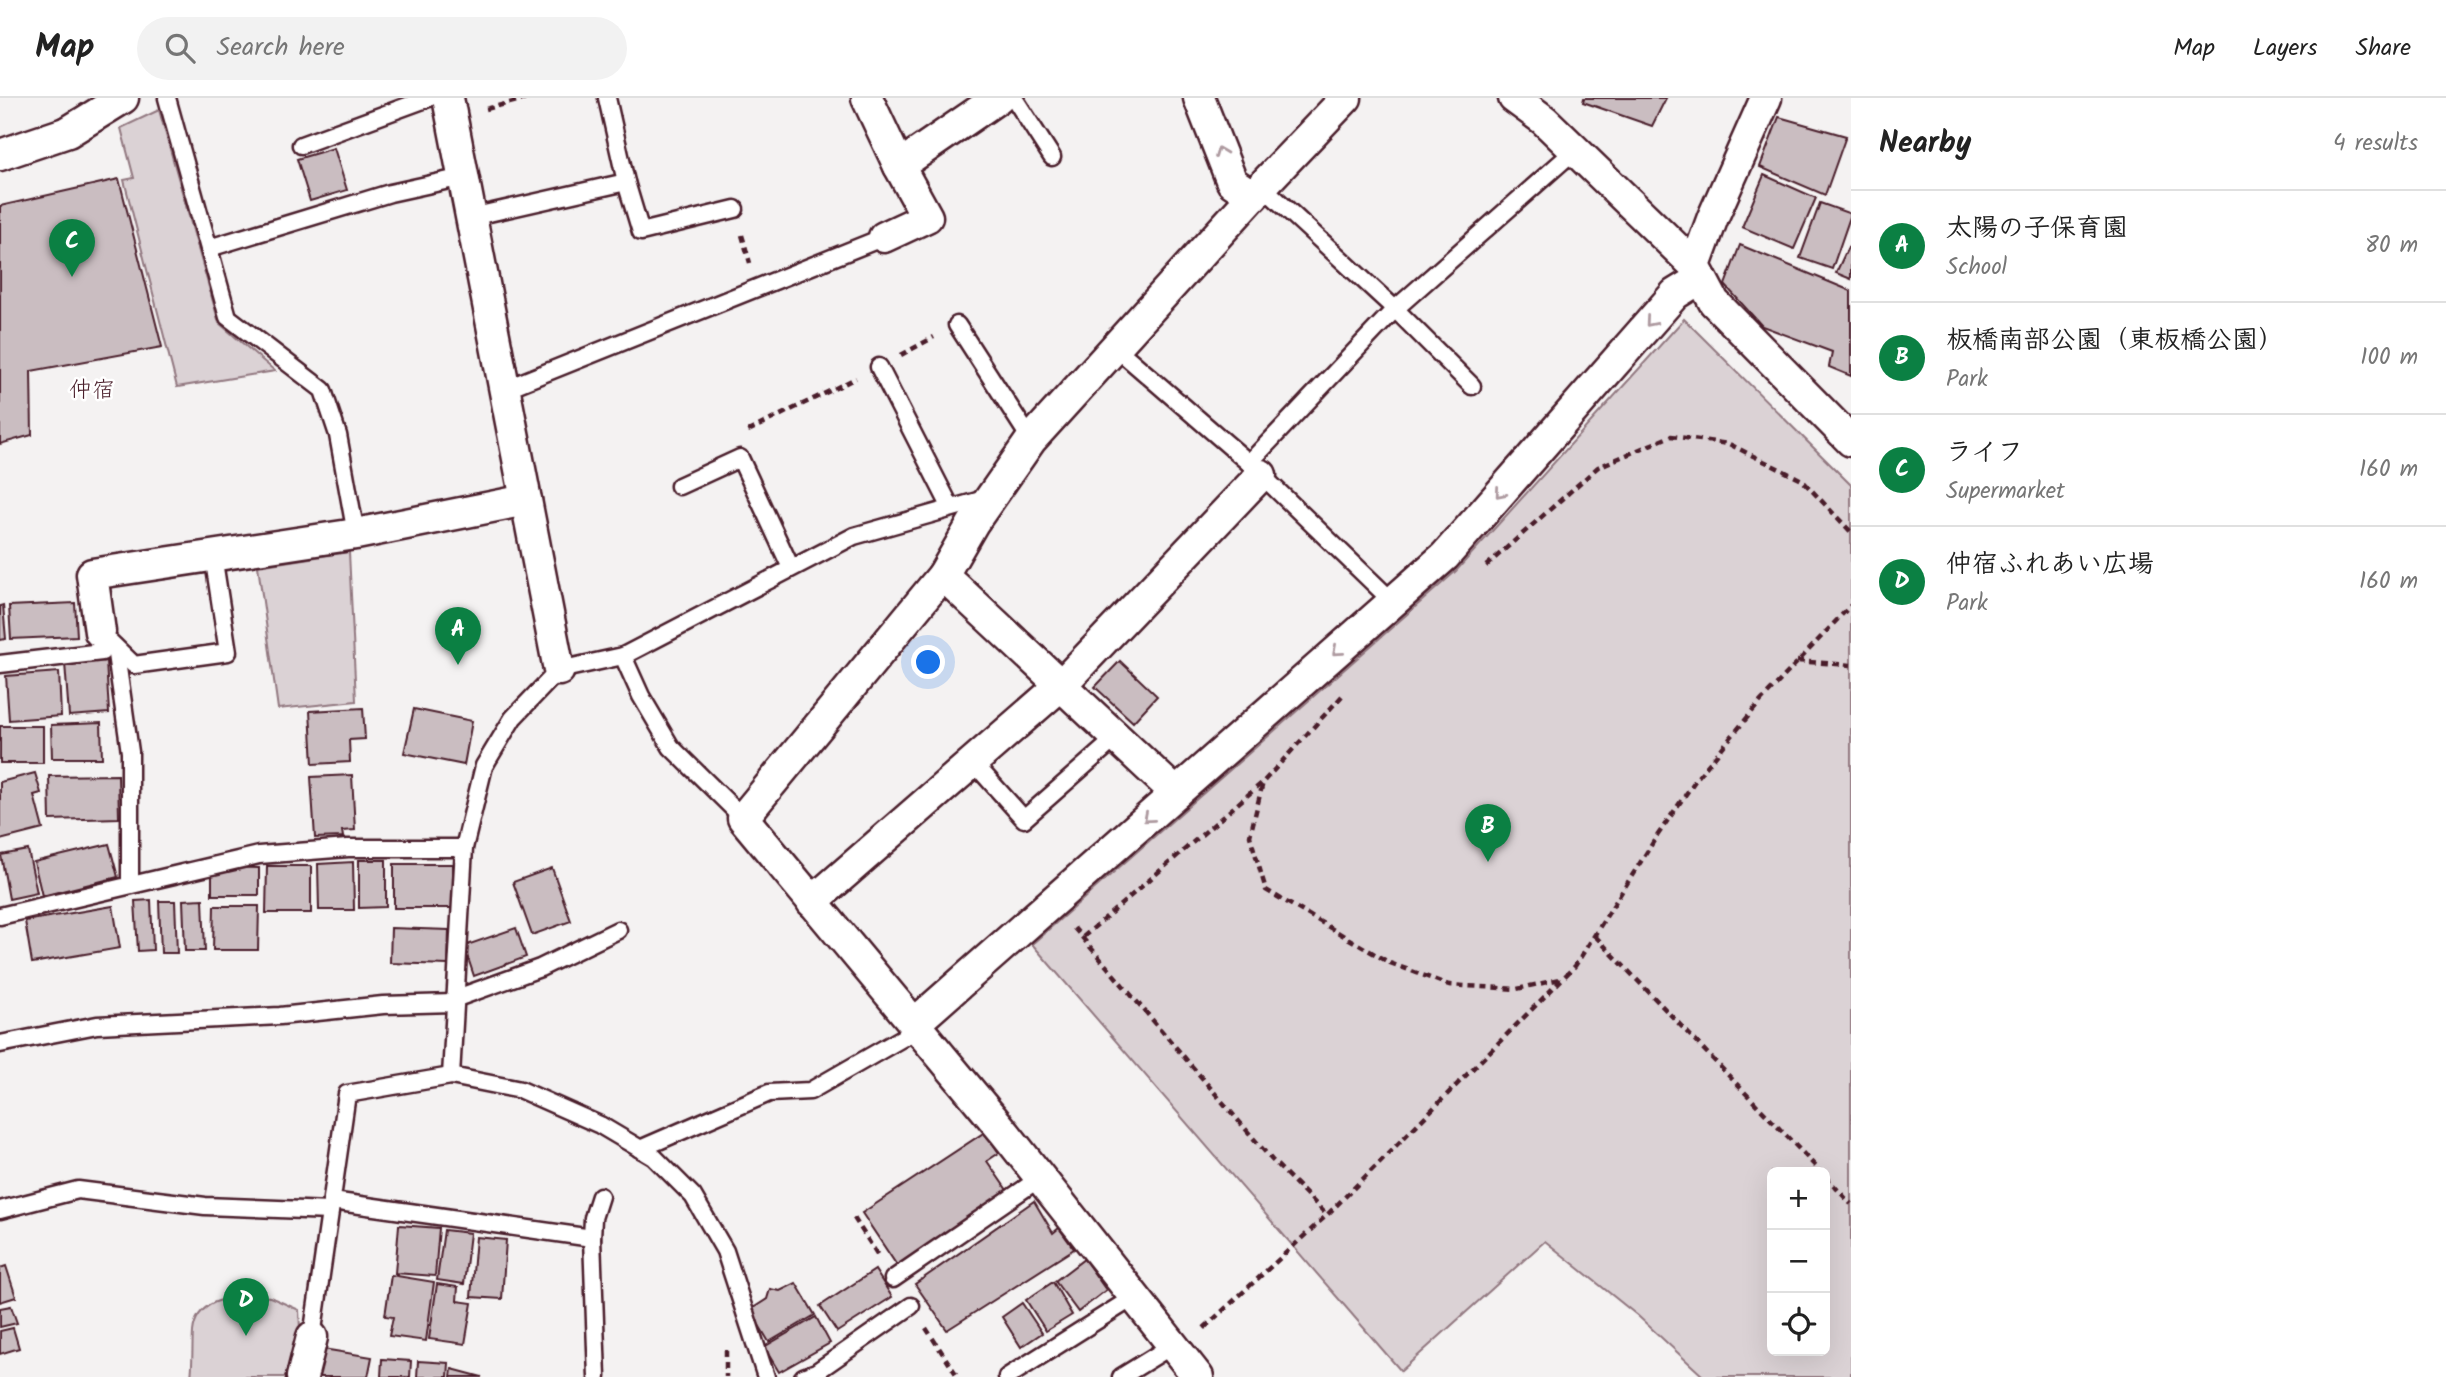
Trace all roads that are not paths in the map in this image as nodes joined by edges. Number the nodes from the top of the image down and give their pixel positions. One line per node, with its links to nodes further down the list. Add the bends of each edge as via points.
1 (123, 98): 15 (street, via 68,131)
2 (167, 98): 24 (lane)
3 (429, 98): 13 (lane)
4 (607, 98): 19 (lane)
5 (867, 98): 17 (street)
6 (998, 98): 17 (street)
7 (1014, 98): 16 (lane)
8 (1199, 98): 20 (street, one-way to 8, via 1232,182)
9 (1346, 98): 20 (street)
10 (1514, 98): 14 (street)
11 (1766, 98): 25 (street, via 1713,218)
12 (450, 108): 18 (street)
13 (301, 145)
14 (1575, 150): 25 (street); 26 (lane)
15 (0, 155)
16 (1052, 157)
17 (899, 166): 23 (street, via 927,217)
18 (463, 177): 22 (street); 24 (lane, via 390,193)
19 (626, 182): 21 (lane, via 641,232); 22 (lane)
20 (1258, 191): 26 (lane); 28 (street)
21 (735, 209)
22 (471, 218): 31 (street)
23 (884, 237): 31 (lane)
24 (209, 248): 39 (lane, via 228,317 323,390 338,435)
25 (1698, 272): 33 (street, via 1714,302); 43 (street, one-way to 43, via 1445,556)
26 (1395, 309): 30 (lane); 34 (lane)
27 (957, 325): 32 (lane)
28 (1115, 347): 32 (street); 34 (lane)
29 (879, 367): 38 (lane)
30 (1472, 386)
31 (505, 389): 37 (street)
32 (1031, 440): 36 (street)
33 (1851, 441)
34 (1255, 469): 43 (lane); 48 (street)
35 (679, 486): 41 (lane, via 740,458)
36 (991, 497): 38 (lane); 42 (street)
37 (526, 500): 39 (street); 47 (street)
38 (951, 508): 41 (lane, via 853,536)
39 (356, 534): 40 (street)
40 (213, 555): 44 (street, via 92,574); 44 (lane, via 228,652 134,665)
41 (791, 568): 45 (lane)
42 (943, 575): 48 (street); 52 (street)
43 (1393, 602): 51 (street, one-way to 51)
44 (107, 640): 46 (lane, via 102,652); 54 (lane, via 130,752)
45 (623, 656): 47 (lane); 52 (lane, via 671,747)
46 (0, 664)
47 (559, 670): 53 (lane, via 513,718 484,766)
48 (1060, 686): 49 (street); 50 (street)
49 (1116, 738): 50 (lane, via 1024,819); 51 (street)
50 (973, 762): 55 (street)
51 (1176, 793): 59 (street, one-way to 59)
52 (743, 818): 55 (street)
53 (464, 848): 54 (lane, via 348,848 259,855); 58 (lane)
54 (130, 884): 56 (lane)
55 (812, 902): 59 (street)
56 (0, 916)
57 (618, 930): 58 (lane, via 540,968)
58 (454, 1001): 60 (lane, via 97,1025); 61 (lane)
59 (916, 1027): 62 (lane, via 810,1090 769,1093); 63 (street)
60 (0, 1044)
61 (451, 1076): 62 (lane, via 521,1090 600,1125); 65 (lane, via 347,1094)
62 (640, 1149): 75 (lane, via 693,1196 725,1251)
63 (1040, 1178): 68 (lane); 69 (street)
64 (600, 1196): 67 (lane)
65 (331, 1206): 66 (lane, via 205,1206 78,1190); 67 (lane); 71 (lane)
66 (0, 1210)
67 (592, 1238): 74 (lane)
68 (893, 1279)
69 (1134, 1297): 72 (street); 77 (lane)
70 (911, 1306): 76 (lane)
71 (312, 1337): 73 (street)
72 (1184, 1341): 78 (lane); 79 (street)
73 (302, 1377)
74 (597, 1377)
75 (766, 1377)
76 (803, 1377)
77 (1007, 1377)
78 (1121, 1377)
79 (1198, 1377)

